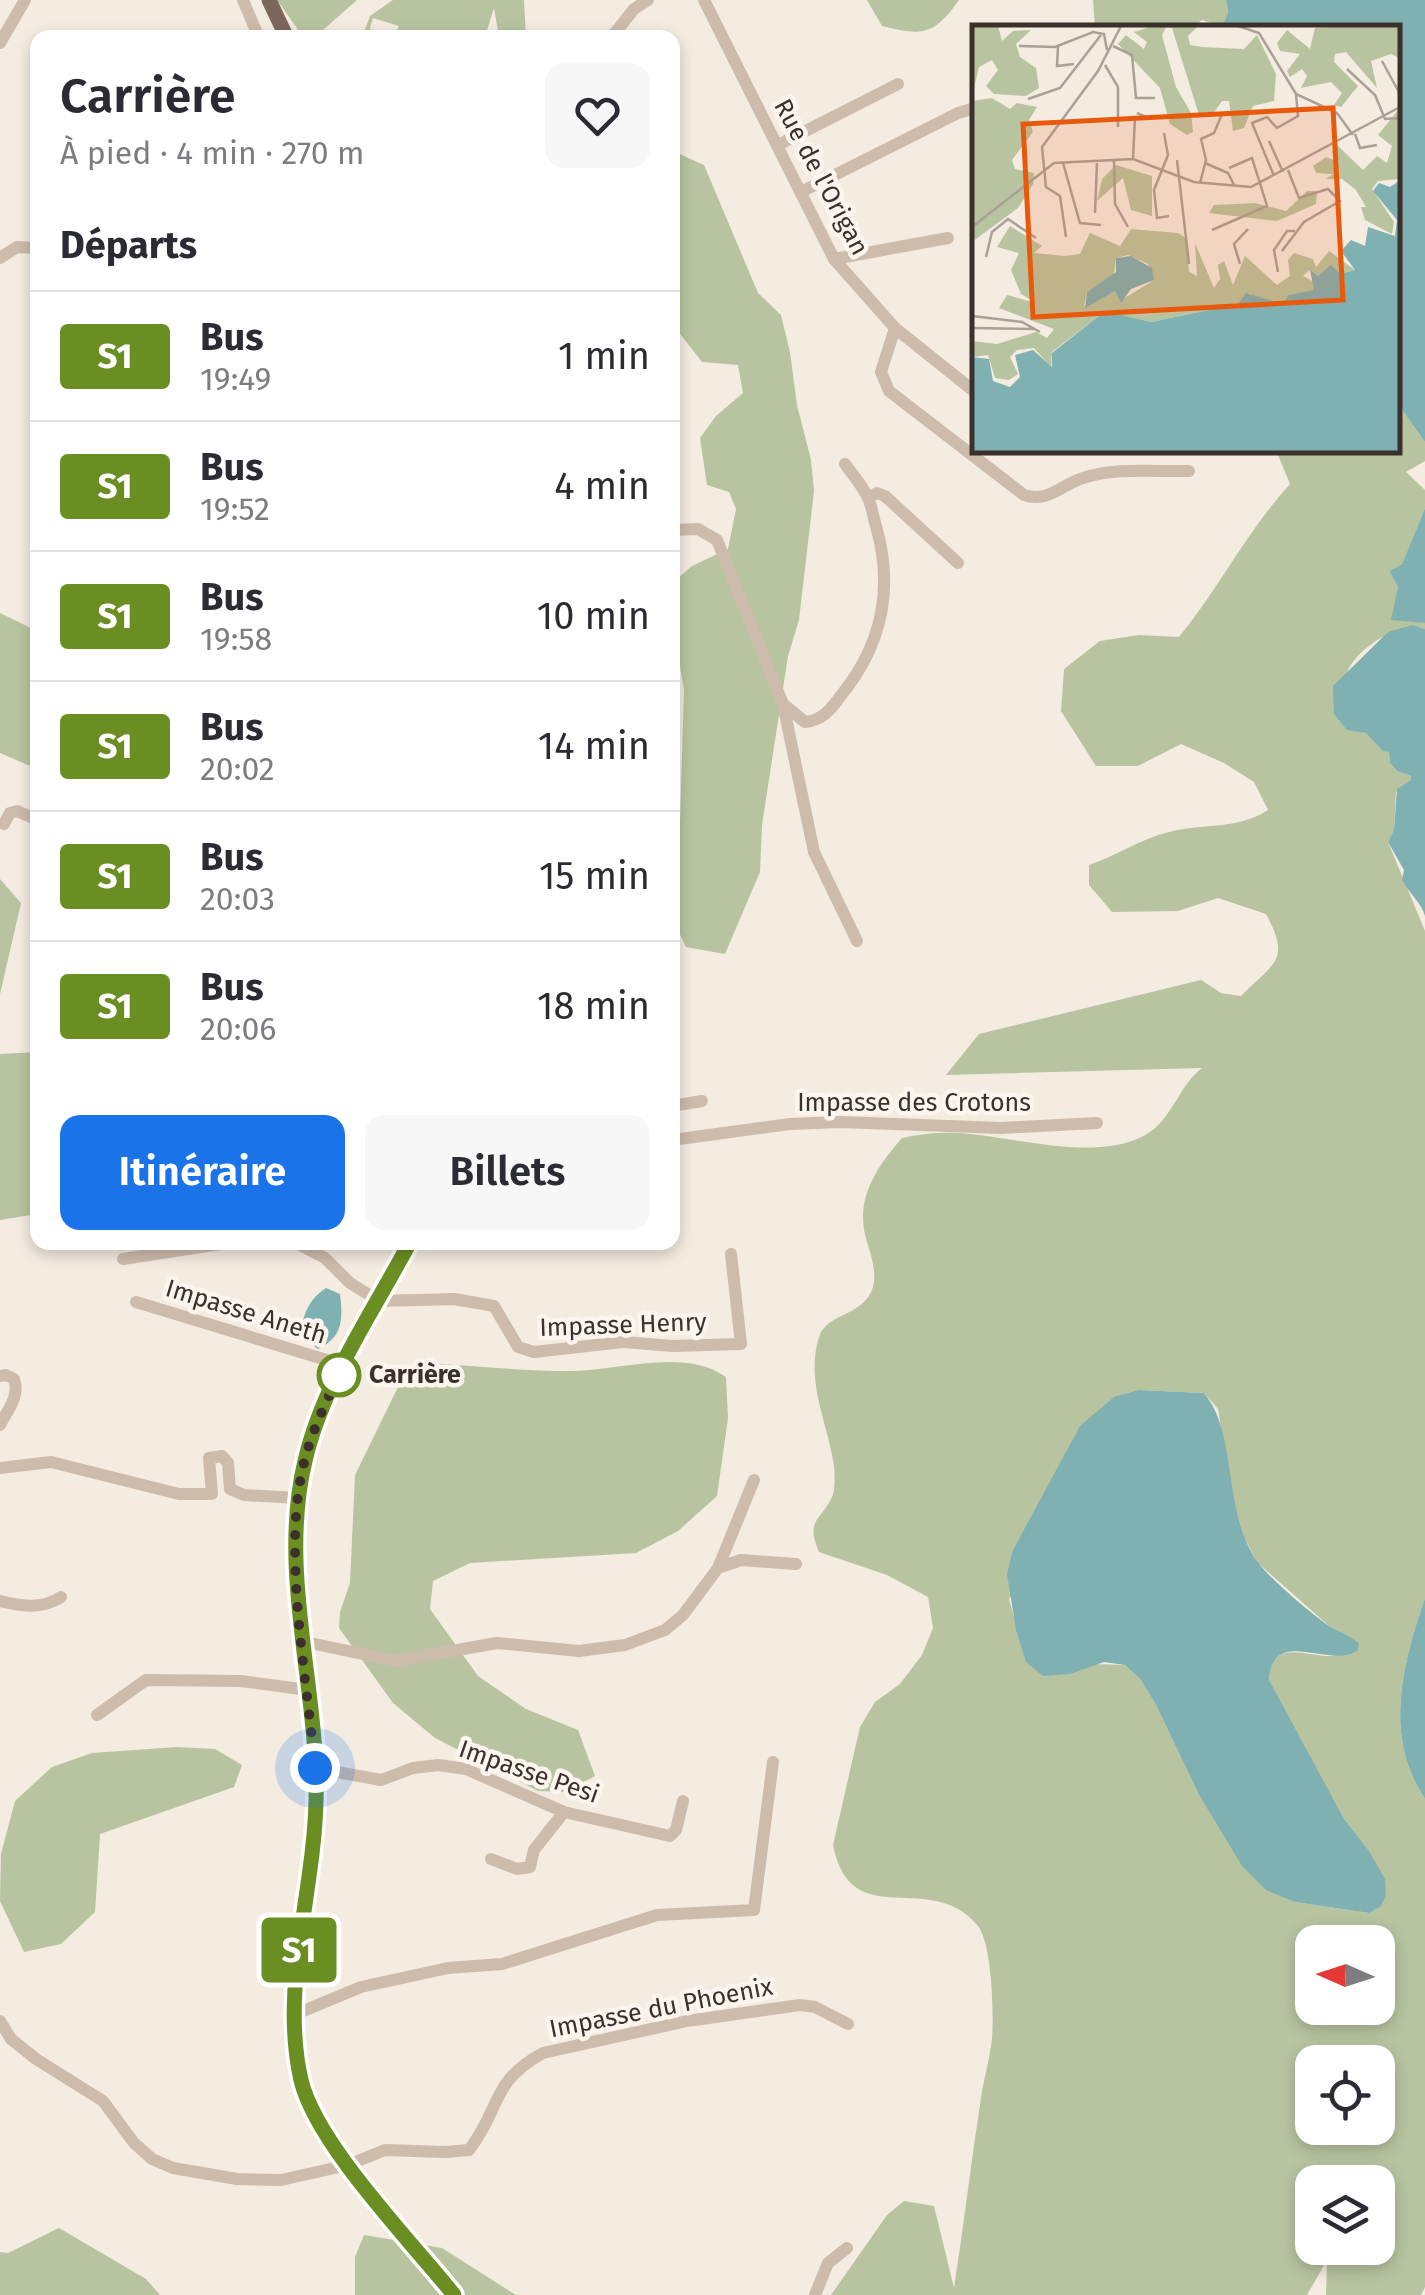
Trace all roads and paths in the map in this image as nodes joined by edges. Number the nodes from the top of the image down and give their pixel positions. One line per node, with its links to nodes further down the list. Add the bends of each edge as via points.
1 (25, 0): 10 (street)
2 (243, 0): 6 (street)
3 (648, 0): 9 (street)
4 (704, 0): 13 (street, Rue de l'Origan)
5 (272, 6): 6 (street); 8 (main road)
6 (252, 20): 7 (street)
7 (256, 30)
8 (283, 30)
9 (617, 30)
10 (0, 42)
11 (898, 84): 13 (street)
12 (972, 109): 14 (street)
13 (778, 145): 14 (street, Rue de l'Origan)
14 (801, 192): 18 (street, Rue de l'Origan)
15 (948, 238): 18 (street)
16 (30, 248): 17 (street)
17 (0, 258)
18 (834, 260): 19 (street, Rue de l'Origan)
19 (895, 328): 20 (street, Rue de l'Origan); 22 (street, via 881,372 889,391 1024,495 1045,498 1098,474)
20 (972, 390)
21 (846, 464): 23 (street)
22 (1188, 471)
23 (868, 498): 25 (street, via 884,496); 26 (street, via 886,580 864,662 816,721 806,722)
24 (680, 530): 26 (street, via 698,529 717,540)
25 (958, 563)
26 (783, 704): 29 (street, via 814,852)
27 (30, 817): 28 (street, via 10,813)
28 (4, 824)
29 (858, 942)
30 (702, 1101): 31 (street)
31 (680, 1105)
32 (1096, 1123): 33 (street, Impasse des Crotons, via 802,1124)
33 (680, 1139)
34 (182, 1250): 38 (street)
35 (310, 1250): 39 (street)
36 (406, 1250): 39 (main road)
37 (731, 1254): 39 (street, Impasse Henry, via 741,1344 623,1342 534,1352 518,1347 494,1306 454,1299)
38 (123, 1259)
39 (379, 1301): 41 (main road)
40 (136, 1302): 41 (street, Impasse Aneth)
41 (343, 1365): 46 (main road, via 305,1458)
42 (0, 1376): 43 (street, via 14,1378 17,1388)
43 (0, 1425)
44 (0, 1468): 46 (street, via 51,1462 179,1494 212,1494 209,1458 222,1456 230,1489)
45 (754, 1480): 48 (street)
46 (298, 1498): 51 (main road)
47 (796, 1564): 48 (street, via 741,1560)
48 (718, 1568): 51 (street, via 683,1616 625,1645 579,1651 497,1643 395,1662)
49 (61, 1597): 50 (street, via 29,1608)
50 (0, 1601)
51 (301, 1641): 52 (main road)
52 (308, 1690): 53 (street, via 146,1680); 55 (main road)
53 (96, 1715)
54 (773, 1762): 59 (street, via 754,1910 657,1915 502,1964 362,1987)
55 (315, 1768): 57 (street, Impasse Pesi, via 381,1780 413,1768 466,1769); 59 (main road)
56 (683, 1801): 57 (street, Impasse Pesi, via 670,1836)
57 (564, 1812): 58 (street, via 534,1850 530,1867)
58 (491, 1859)
59 (296, 2014): 62 (main road, via 310,2106)
60 (0, 2021): 62 (street, via 11,2040 103,2101 134,2143 173,2168 281,2180)
61 (848, 2024): 62 (street, Impasse du Phoenix, via 800,2005 543,2052 505,2080 469,2150 385,2150)
62 (348, 2164): 64 (main road)
63 (848, 2248): 65 (street, via 828,2264)
64 (454, 2295)
65 (815, 2295)

